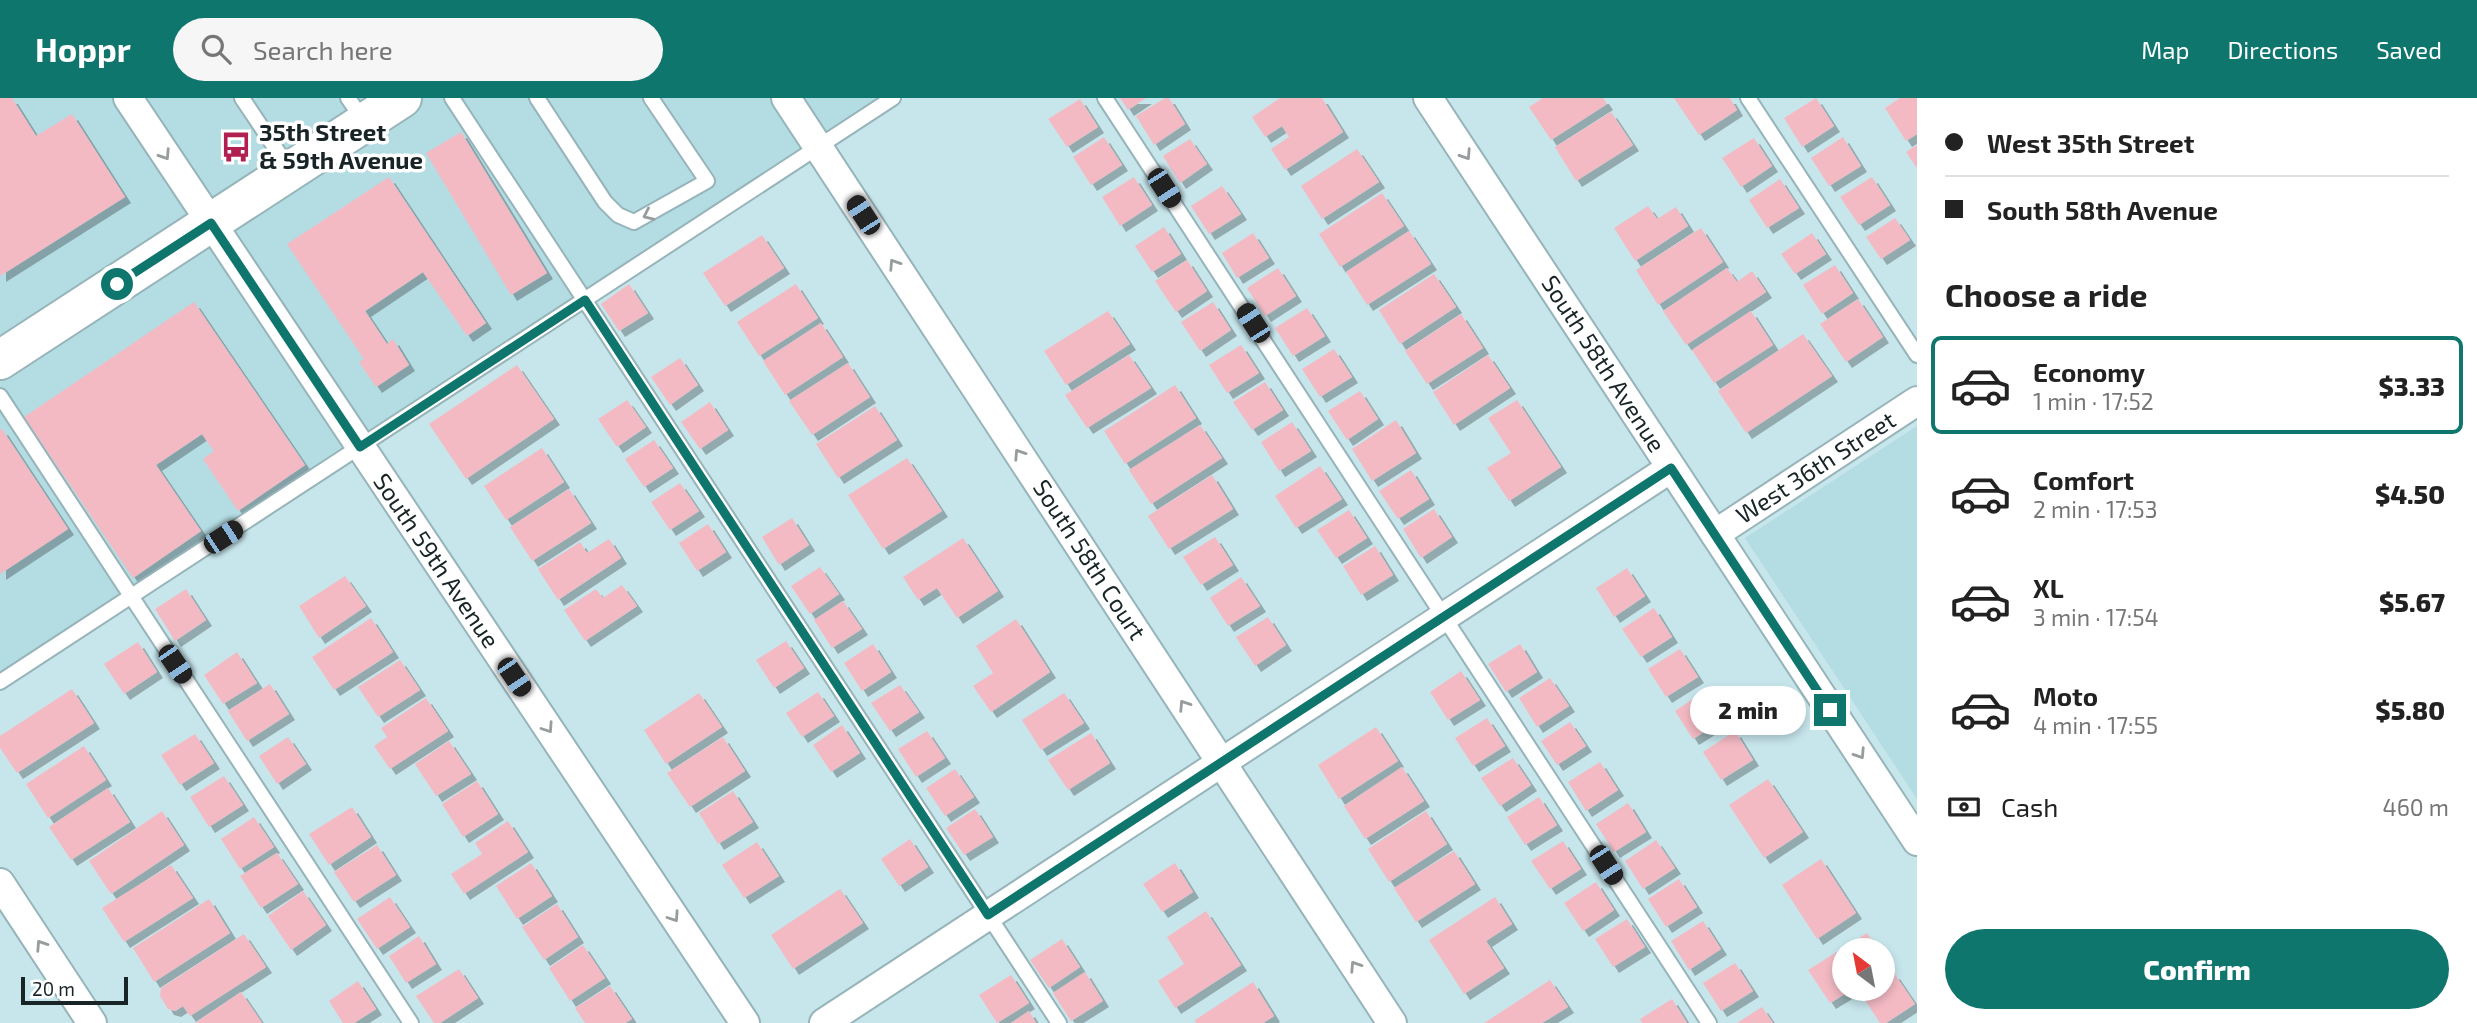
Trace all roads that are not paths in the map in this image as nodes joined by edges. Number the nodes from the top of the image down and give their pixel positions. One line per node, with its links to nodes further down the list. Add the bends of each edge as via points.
1 (128, 98): 15 (street, South 59th Avenue, one-way to 15)
2 (242, 98): 14 (lane)
3 (402, 98): 12 (street)
4 (452, 98): 16 (lane)
5 (537, 98): 6 (lane, one-way to 5, via 708,181 634,222 605,202)
6 (651, 98)
7 (786, 98): 13 (street, South 58th Court)
8 (893, 98): 13 (lane)
9 (1105, 98): 25 (lane)
10 (1428, 98): 22 (street, South 58th Avenue, one-way to 22)
11 (1748, 98): 17 (lane)
12 (357, 110): 14 (street)
13 (818, 147): 16 (lane); 27 (street, South 58th Court, one-way to 13)
14 (290, 171): 15 (street)
15 (211, 223): 18 (street); 21 (street, South 59th Avenue)
16 (585, 300): 21 (lane); 30 (lane)
17 (1917, 355)
18 (0, 360)
19 (0, 396): 24 (lane)
20 (1917, 401): 23 (street, West 36th Street)
21 (360, 447): 24 (lane); 33 (street, South 59th Avenue, one-way to 33)
22 (1671, 468): 23 (street, South 58th Avenue); 25 (street)
23 (1715, 534): 28 (street, South 58th Avenue, one-way to 28)
24 (131, 597): 26 (lane); 32 (lane)
25 (1444, 616): 27 (street); 37 (lane)
26 (0, 682)
27 (1222, 762): 30 (street); 36 (street, South 58th Court, one-way to 27)
28 (1917, 841)
29 (0, 883): 31 (street, one-way to 29)
30 (988, 915): 34 (street); 35 (lane)
31 (92, 1023)
32 (411, 1023)
33 (745, 1023)
34 (824, 1023)
35 (1059, 1023)
36 (1392, 1023)
37 (1709, 1023)

